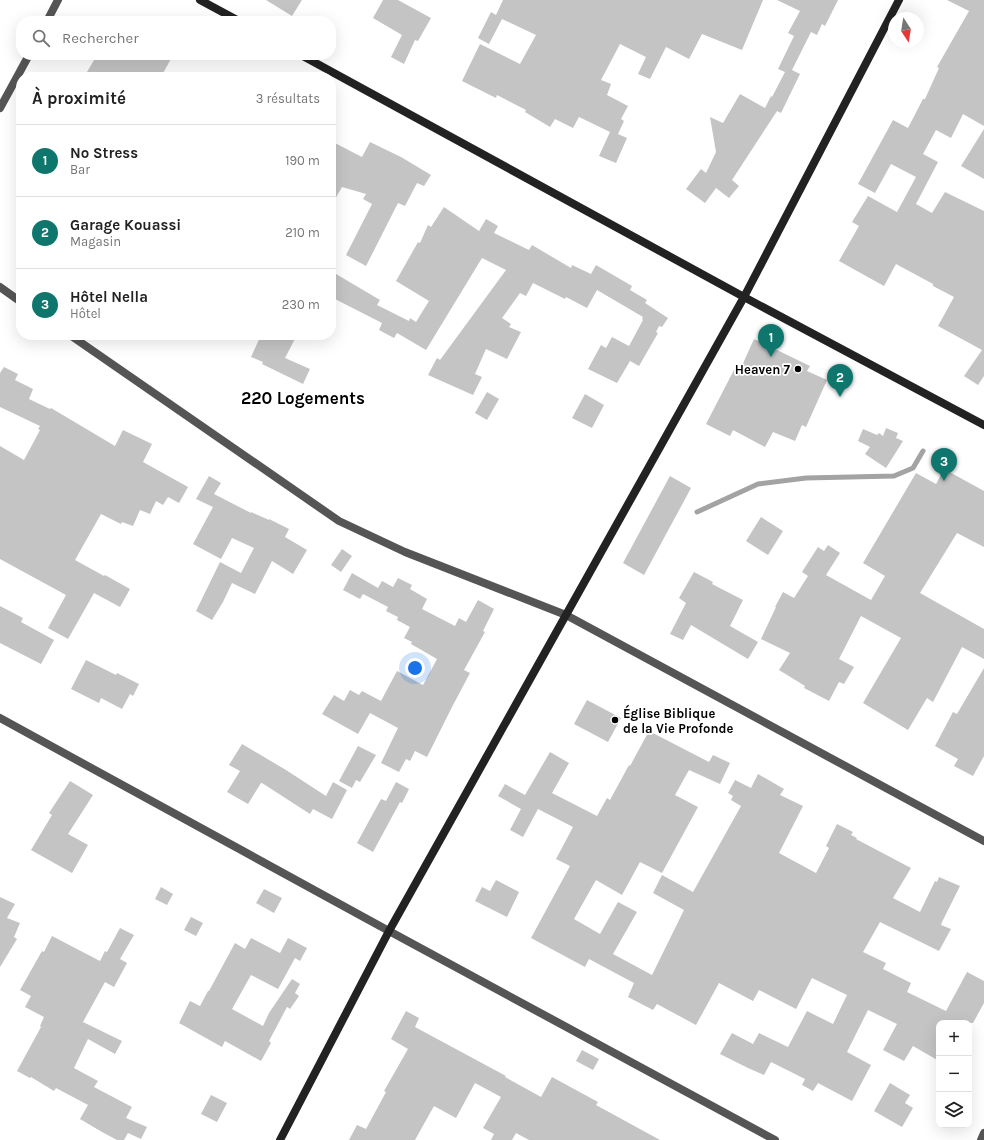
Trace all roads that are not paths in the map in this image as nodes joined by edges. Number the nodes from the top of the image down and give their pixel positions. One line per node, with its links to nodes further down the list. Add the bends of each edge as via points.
1 (58, 0): 4 (street)
2 (200, 0): 5 (street)
3 (899, 0): 14 (street)
4 (50, 16)
5 (230, 16)
6 (26, 60): 8 (street)
7 (310, 60): 9 (street)
8 (20, 72)
9 (332, 72)
10 (336, 74): 14 (street)
11 (16, 79): 12 (street)
12 (0, 108)
13 (0, 287): 15 (street)
14 (744, 297): 17 (street); 18 (street)
15 (16, 298)
16 (77, 340): 18 (street, via 339,521 405,552)
17 (984, 425)
18 (566, 615): 20 (street); 21 (street)
19 (0, 718): 21 (street)
20 (984, 841)
21 (389, 931): 23 (street); 24 (street)
22 (984, 1134): 25 (street)
23 (280, 1140)
24 (776, 1140)
25 (981, 1140)

